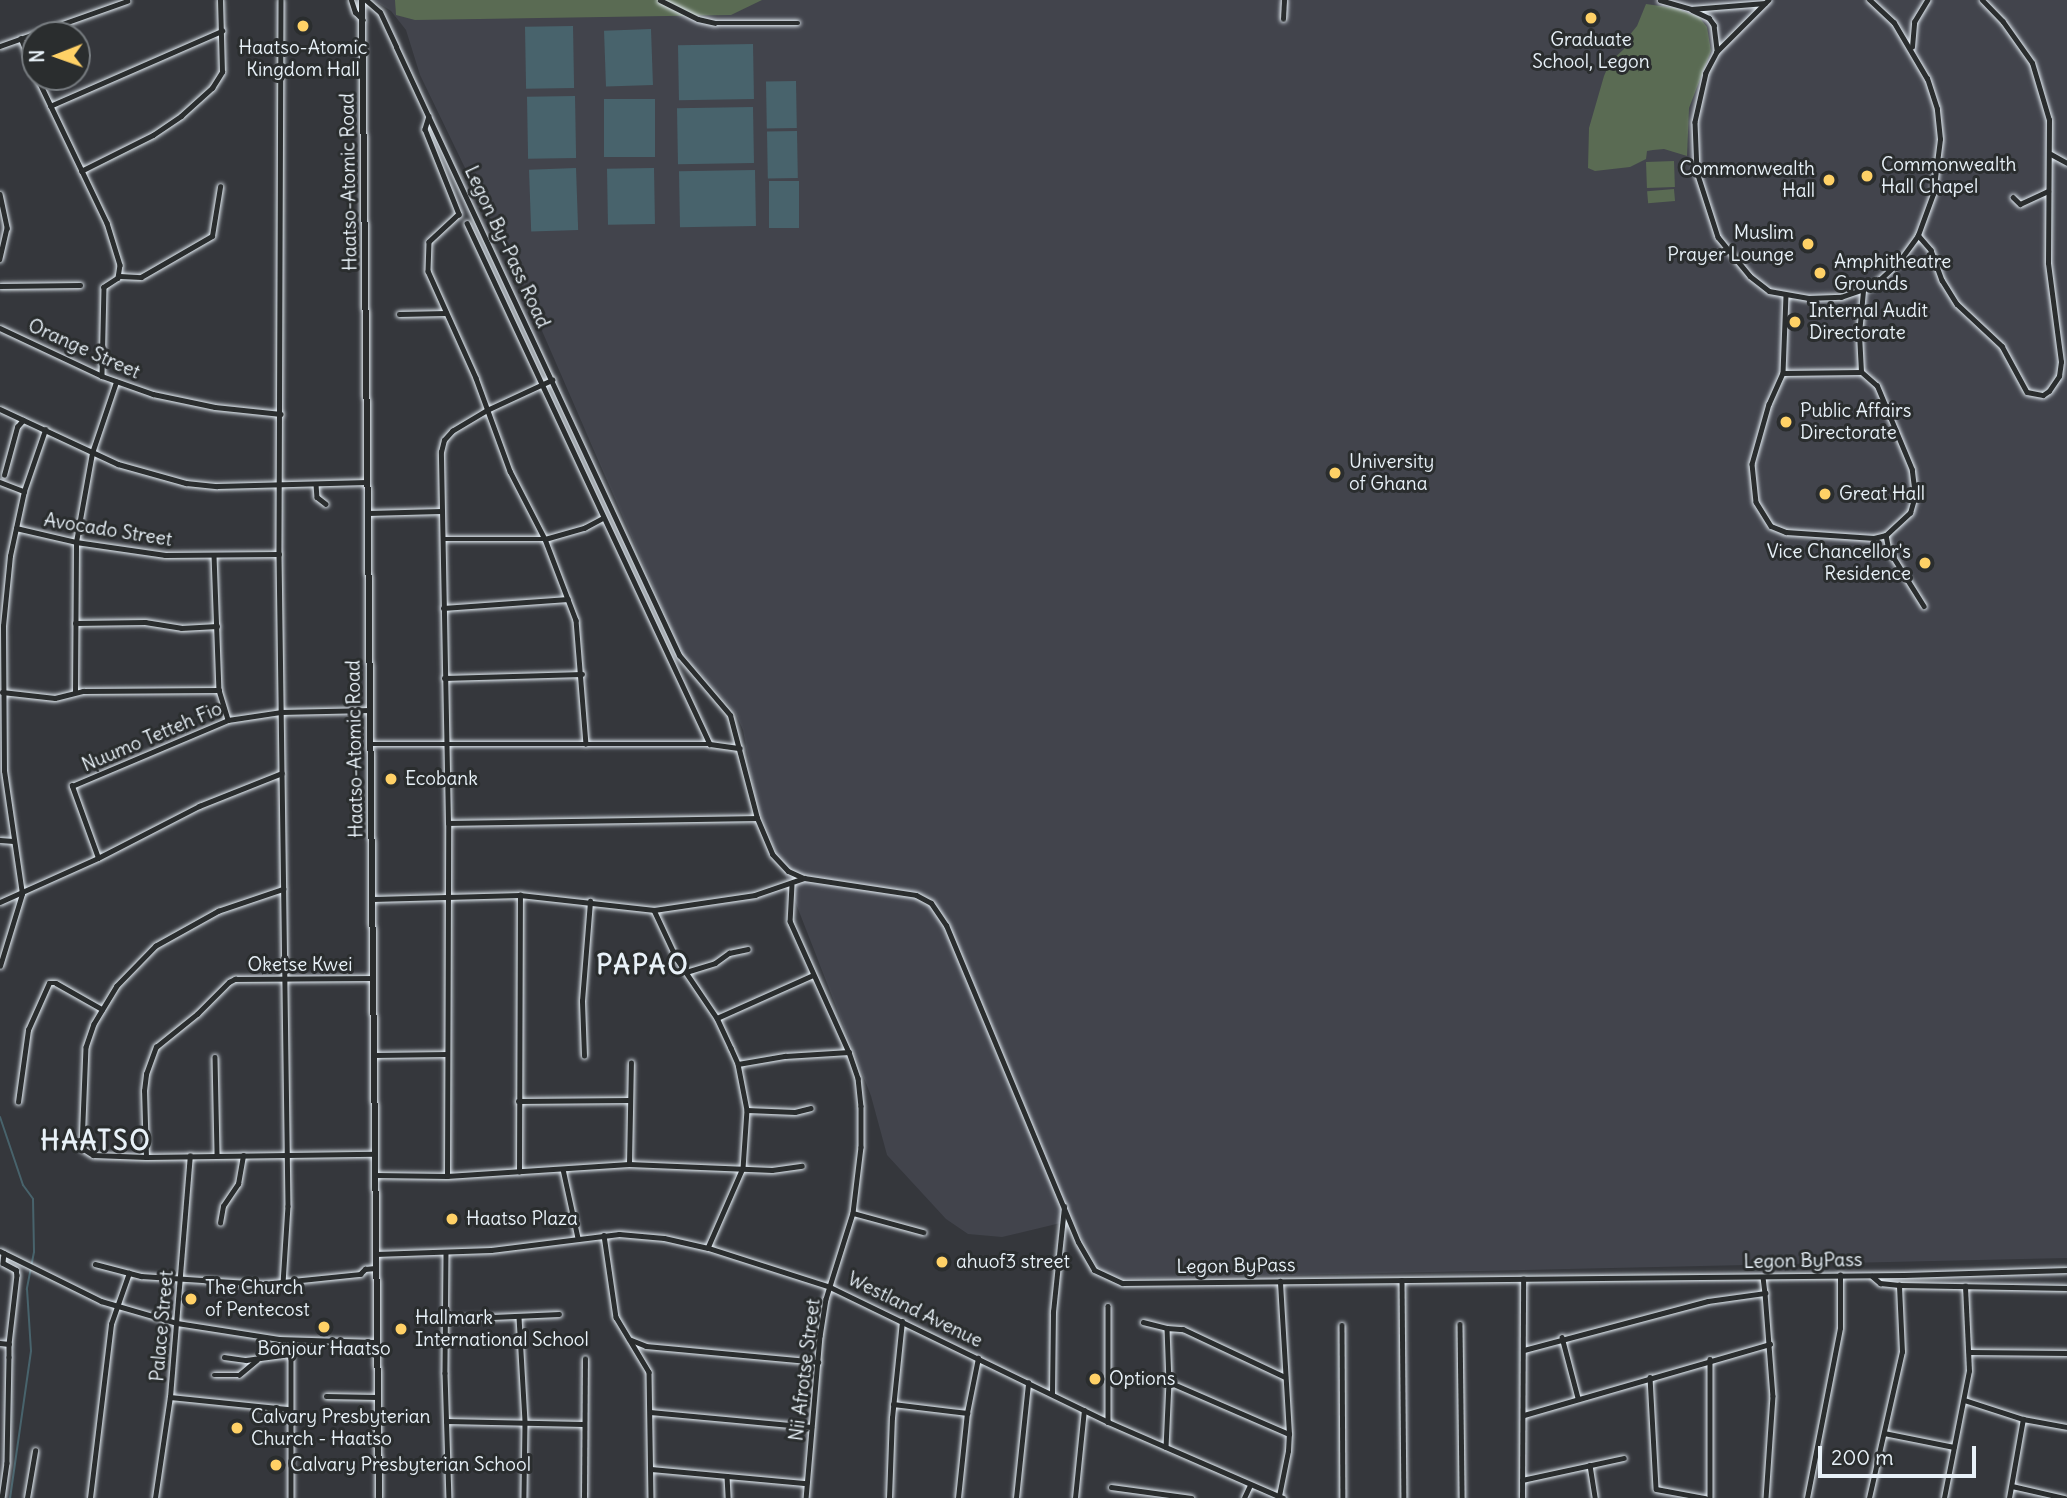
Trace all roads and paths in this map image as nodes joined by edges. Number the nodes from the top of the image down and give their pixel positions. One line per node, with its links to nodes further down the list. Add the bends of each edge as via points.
1 (220, 0): 18 (street)
2 (281, 0): 53 (street)
3 (351, 0): 15 (street)
4 (364, 0): 15 (main road, Haatso-Atomic Road); 25 (street, Legon By-Pass Road, via 380,12)
5 (660, 0): 17 (street, via 715,23)
6 (1284, 0): 14 (street)
7 (1660, 0): 13 (street)
8 (1869, 0): 21 (street)
9 (1927, 0): 21 (street, via 1914,22)
10 (1982, 0): 26 (street, via 2032,63 2049,120)
11 (127, 1): 16 (street)
12 (1767, 2): 13 (street); 22 (street)
13 (1691, 9): 22 (street, via 1714,25)
14 (1283, 19)
15 (363, 20): 59 (main road, Haatso-Atomic Road)
16 (70, 21)
17 (797, 23)
18 (222, 31): 24 (street); 28 (street, via 222,72 212,88 153,135)
19 (21, 38): 20 (street)
20 (0, 46)
21 (1912, 48): 35 (street, via 1937,109 1940,139 1933,194)
22 (1717, 52): 41 (street, via 1700,93 1695,122 1700,189 1718,237 1734,257 1769,291)
23 (43, 91): 24 (street)
24 (50, 106): 28 (street)
25 (429, 117): 42 (street, via 425,130 459,209 456,219 429,242 426,254 428,271); 48 (street, Legon By-Pass Road)
26 (2051, 154): 27 (street); 30 (street)
27 (2067, 163)
28 (81, 171): 37 (street, via 107,223 121,265)
29 (220, 187): 37 (street, via 212,236 141,277)
30 (2048, 191): 32 (street, via 2020,204); 35 (street, via 2048,263 2061,362 2053,386 2043,395 2027,392 2001,346 1957,304 1931,250)
31 (0, 194): 33 (street)
32 (2013, 197)
33 (2, 210): 36 (street, via 7,228)
34 (467, 223): 50 (street)
35 (1918, 235): 40 (street, via 1898,263)
36 (0, 259)
37 (120, 276): 47 (street, via 104,286)
38 (80, 285): 39 (street)
39 (0, 286)
40 (1863, 290): 41 (street, via 1841,297); 45 (street)
41 (1786, 295): 46 (street)
42 (446, 313): 43 (street); 52 (street)
43 (399, 314)
44 (0, 328): 47 (street, Orange Street)
45 (1861, 372): 46 (street); 68 (street, via 1877,386 1912,470 1915,496 1910,513)
46 (1783, 373): 68 (street, via 1756,441 1752,464 1762,515 1771,526 1805,536)
47 (103, 376): 49 (street, Orange Street)
48 (552, 380): 50 (street); 92 (street, Legon By-Pass Road, via 679,655 730,715)
49 (116, 382): 53 (street, Orange Street, via 193,404); 56 (street)
50 (541, 386): 52 (street); 66 (street)
51 (0, 409): 54 (street)
52 (487, 410): 64 (street, via 444,440); 70 (street, via 510,471)
53 (281, 414): 60 (street)
54 (24, 420): 55 (street); 57 (street)
55 (45, 430): 56 (street); 62 (street)
56 (92, 453): 60 (street, via 186,483); 71 (street)
57 (4, 475)
58 (0, 482): 62 (street)
59 (367, 482): 61 (street); 65 (main road, Haatso-Atomic Road)
60 (279, 484): 61 (street); 72 (street)
61 (316, 484): 63 (street, via 317,497)
62 (23, 491): 67 (street)
63 (326, 504)
64 (441, 511): 65 (street); 69 (street)
65 (368, 513): 85 (main road, Haatso-Atomic Road)
66 (603, 518): 70 (street); 90 (street)
67 (16, 528): 71 (street, Avocado Street); 78 (street)
68 (1886, 535): 75 (street, via 1889,550)
69 (443, 538): 70 (street); 76 (street)
70 (545, 540): 74 (street)
71 (76, 542): 73 (street, Avocado Street, via 165,555); 77 (street)
72 (279, 554): 73 (street, Avocado Street); 86 (street)
73 (214, 555): 79 (street)
74 (568, 599): 76 (street); 80 (street, via 578,629)
75 (1924, 606)
76 (443, 608): 81 (street)
77 (75, 623): 79 (street); 83 (street)
78 (1, 626): 84 (street)
79 (216, 626): 82 (street)
80 (582, 674): 81 (street); 89 (street)
81 (444, 678): 91 (street)
82 (219, 690): 83 (street); 87 (street)
83 (75, 692): 84 (street, via 55,698)
84 (1, 697): 97 (street, via 4,771)
85 (369, 710): 86 (street, Nuumo Tetteh Fio); 88 (main road, Haatso-Atomic Road)
86 (281, 712): 87 (street, Nuumo Tetteh Fio); 93 (street)
87 (228, 720): 98 (street, Nuumo Tetteh Fio, via 72,786)
88 (370, 744): 91 (street); 105 (main road, Haatso-Atomic Road)
89 (586, 744): 90 (street); 91 (street)
90 (710, 744): 92 (street)
91 (445, 746): 95 (street)
92 (740, 748): 94 (street, Legon ByPass)
93 (282, 774): 98 (street, via 199,806); 101 (street)
94 (757, 818): 95 (street); 99 (street, Legon ByPass, via 772,854 788,871)
95 (448, 823): 104 (street)
96 (0, 840): 97 (street)
97 (14, 841): 102 (street)
98 (98, 858): 102 (street)
99 (804, 878): 100 (street); 142 (street, Legon ByPass, via 916,895 932,903 946,925)
100 (792, 885): 108 (street); 112 (street, Nii Afrotse Street, via 790,920)
101 (284, 889): 114 (street); 115 (street, via 219,911 156,946 128,971)
102 (22, 894): 107 (street); 110 (street)
103 (520, 895): 104 (street); 106 (street); 125 (street)
104 (447, 897): 105 (street); 118 (street)
105 (372, 900): 113 (main road, Haatso-Atomic Road)
106 (590, 901): 108 (street); 120 (street, via 582,1001)
107 (0, 902)
108 (654, 910): 111 (street)
109 (747, 949): 111 (street)
110 (0, 966)
111 (686, 972): 116 (street)
112 (813, 975): 116 (street); 117 (street, Nii Afrotse Street)
113 (372, 978): 114 (street, Oketse Kwei); 119 (main road, Haatso-Atomic Road)
114 (286, 980): 129 (street); 134 (street, Oketse Kwei, via 232,980 156,1048 144,1091)
115 (102, 1009): 126 (street, via 57,983 49,983 30,1022); 134 (street, via 89,1034 84,1058 82,1149 93,1155)
116 (717, 1018): 123 (street)
117 (849, 1052): 123 (street); 143 (street, Nii Afrotse Street, via 859,1087 860,1165)
118 (447, 1054): 119 (street); 141 (street)
119 (373, 1055): 130 (main road, Haatso-Atomic Road)
120 (584, 1056)
121 (215, 1057): 131 (street)
122 (631, 1063): 124 (street)
123 (738, 1064): 128 (street)
124 (630, 1100): 125 (street); 135 (street)
125 (519, 1101): 139 (street)
126 (19, 1102)
127 (811, 1108): 128 (street)
128 (747, 1110): 137 (street)
129 (286, 1154): 130 (street); 132 (street); 163 (street)
130 (375, 1154): 140 (main road, Haatso-Atomic Road)
131 (217, 1155): 132 (street); 133 (street)
132 (243, 1155): 144 (street, via 238,1183 223,1206)
133 (190, 1156): 134 (street); 159 (street, Palace Street)
134 (146, 1157)
135 (629, 1164): 137 (street); 138 (street)
136 (802, 1166): 137 (street)
137 (743, 1168): 148 (street)
138 (563, 1169): 139 (street); 147 (street)
139 (519, 1172): 141 (street)
140 (375, 1175): 141 (street); 151 (main road, Haatso-Atomic Road)
141 (447, 1176)
142 (1064, 1204): 162 (street, Legon ByPass, via 1094,1270 1122,1283); 204 (street, via 1053,1312)
143 (853, 1213): 145 (street); 166 (street, Nii Afrotse Street)
144 (220, 1223)
145 (923, 1232)
146 (604, 1235): 147 (street, Westland Avenue); 148 (street, Westland Avenue, via 646,1235); 181 (street, via 614,1310)
147 (578, 1238): 150 (street, Westland Avenue)
148 (708, 1248): 166 (street, Westland Avenue)
149 (2, 1252): 169 (street); 185 (street, via 3,1263 18,1275)
150 (446, 1253): 151 (street, Westland Avenue); 173 (street)
151 (375, 1254): 153 (main road, Haatso-Atomic Road)
152 (95, 1265): 155 (street)
153 (375, 1268): 163 (street); 183 (main road, Haatso-Atomic Road)
154 (2067, 1270): 157 (street, Legon ByPass)
155 (129, 1273): 159 (street); 169 (street)
156 (1840, 1275): 157 (street, Legon ByPass); 158 (street, Legon ByPass); 264 (street, via 1840,1328)
157 (1872, 1276): 164 (street, via 1880,1283)
158 (1763, 1277): 160 (street, Legon ByPass); 168 (street)
159 (181, 1279): 163 (street); 176 (street, Palace Street)
160 (1523, 1279): 161 (street, Legon ByPass); 188 (street)
161 (1402, 1280): 162 (street, Legon ByPass); 257 (street)
162 (1280, 1281): 200 (street)
163 (284, 1283)
164 (1899, 1285): 165 (street); 223 (street, via 1903,1343)
165 (1965, 1286): 167 (street); 189 (street)
166 (830, 1287): 174 (street, Westland Avenue); 198 (street, Nii Afrotse Street)
167 (2067, 1289)
168 (1766, 1293): 180 (street, via 1721,1298); 186 (street)
169 (116, 1306): 176 (street); 240 (street)
170 (1108, 1306): 219 (street)
171 (559, 1314): 172 (street)
172 (519, 1317): 173 (street); 218 (street)
173 (448, 1319): 217 (street)
174 (902, 1322): 194 (street, Westland Avenue); 210 (street)
175 (1143, 1322): 179 (street)
176 (177, 1323): 182 (street); 206 (street, Palace Street)
177 (1460, 1324): 258 (street)
178 (1342, 1325): 256 (street)
179 (1167, 1328): 200 (street, via 1183,1329); 202 (street)
180 (1562, 1337): 188 (street); 208 (street)
181 (628, 1339): 187 (street); 193 (street)
182 (291, 1340): 183 (street); 191 (street)
183 (375, 1342): 207 (main road, Haatso-Atomic Road)
184 (0, 1343): 185 (street)
185 (9, 1343): 238 (street, via 9,1421)
186 (1770, 1344): 197 (street); 263 (street, via 1772,1430)
187 (646, 1346): 193 (street); 198 (street)
188 (1524, 1349): 215 (street)
189 (1969, 1352): 190 (street); 209 (street)
190 (2067, 1353)
191 (290, 1354): 195 (street); 211 (street)
192 (224, 1357): 195 (street)
193 (640, 1357): 213 (street, via 649,1372)
194 (978, 1358): 203 (street, Westland Avenue); 214 (street)
195 (257, 1359): 199 (street, via 240,1375)
196 (585, 1359): 220 (street)
197 (1710, 1359): 201 (street); 262 (street)
198 (818, 1362): 221 (street, Nii Afrotse Street)
199 (214, 1375)
200 (1285, 1377): 224 (street)
201 (1650, 1377): 208 (street); 261 (street, via 1656,1489)
202 (1169, 1382): 224 (street); 226 (street)
203 (1028, 1383): 204 (street, Westland Avenue); 252 (street)
204 (1052, 1394): 212 (street, Westland Avenue)
205 (326, 1396): 207 (street)
206 (170, 1397): 211 (street); 241 (street, Palace Street)
207 (377, 1397): 243 (main road, Haatso-Atomic Road)
208 (1578, 1398): 215 (street)
209 (1964, 1400): 216 (street); 225 (street)
210 (893, 1404): 214 (street); 250 (street)
211 (289, 1409): 242 (street)
212 (1084, 1410): 219 (street, Westland Avenue); 253 (street)
213 (650, 1412): 221 (street); 230 (street)
214 (967, 1413): 251 (street)
215 (1524, 1415): 232 (street)
216 (2023, 1419): 222 (street); 235 (street)
217 (446, 1421): 218 (street); 244 (street)
218 (525, 1422): 220 (street); 245 (street)
219 (1108, 1422): 226 (street, Westland Avenue)
220 (583, 1424): 246 (street)
221 (811, 1427): 233 (street, Nii Afrotse Street)
222 (2067, 1427)
223 (1884, 1433): 225 (street); 265 (street)
224 (1289, 1434): 237 (street)
225 (1954, 1447): 266 (street)
226 (1166, 1448): 234 (street, Westland Avenue)
227 (35, 1451): 239 (street)
228 (1624, 1458): 229 (street)
229 (1590, 1465): 232 (street); 260 (street)
230 (651, 1469): 231 (street); 247 (street)
231 (727, 1476): 233 (street); 248 (street)
232 (1522, 1480): 259 (street)
233 (806, 1483): 249 (street, Nii Afrotse Street)
234 (1250, 1485): 237 (street, Westland Avenue); 255 (street)
235 (2012, 1486): 267 (street); 268 (street)
236 (1111, 1487): 254 (street)
237 (1281, 1497)
238 (2, 1498)
239 (27, 1498)
240 (90, 1498)
241 (155, 1498)
242 (291, 1498)
243 (379, 1498)
244 (449, 1498)
245 (524, 1498)
246 (584, 1498)
247 (651, 1498)
248 (728, 1498)
249 (806, 1498)
250 (889, 1498)
251 (958, 1498)
252 (1016, 1498)
253 (1075, 1498)
254 (1191, 1498)
255 (1244, 1498)
256 (1343, 1498)
257 (1404, 1498)
258 (1462, 1498)
259 (1521, 1498)
260 (1595, 1498)
261 (1705, 1498)
262 (1710, 1498)
263 (1766, 1498)
264 (1807, 1498)
265 (1870, 1498)
266 (1944, 1498)
267 (2009, 1498)
268 (2065, 1498)

